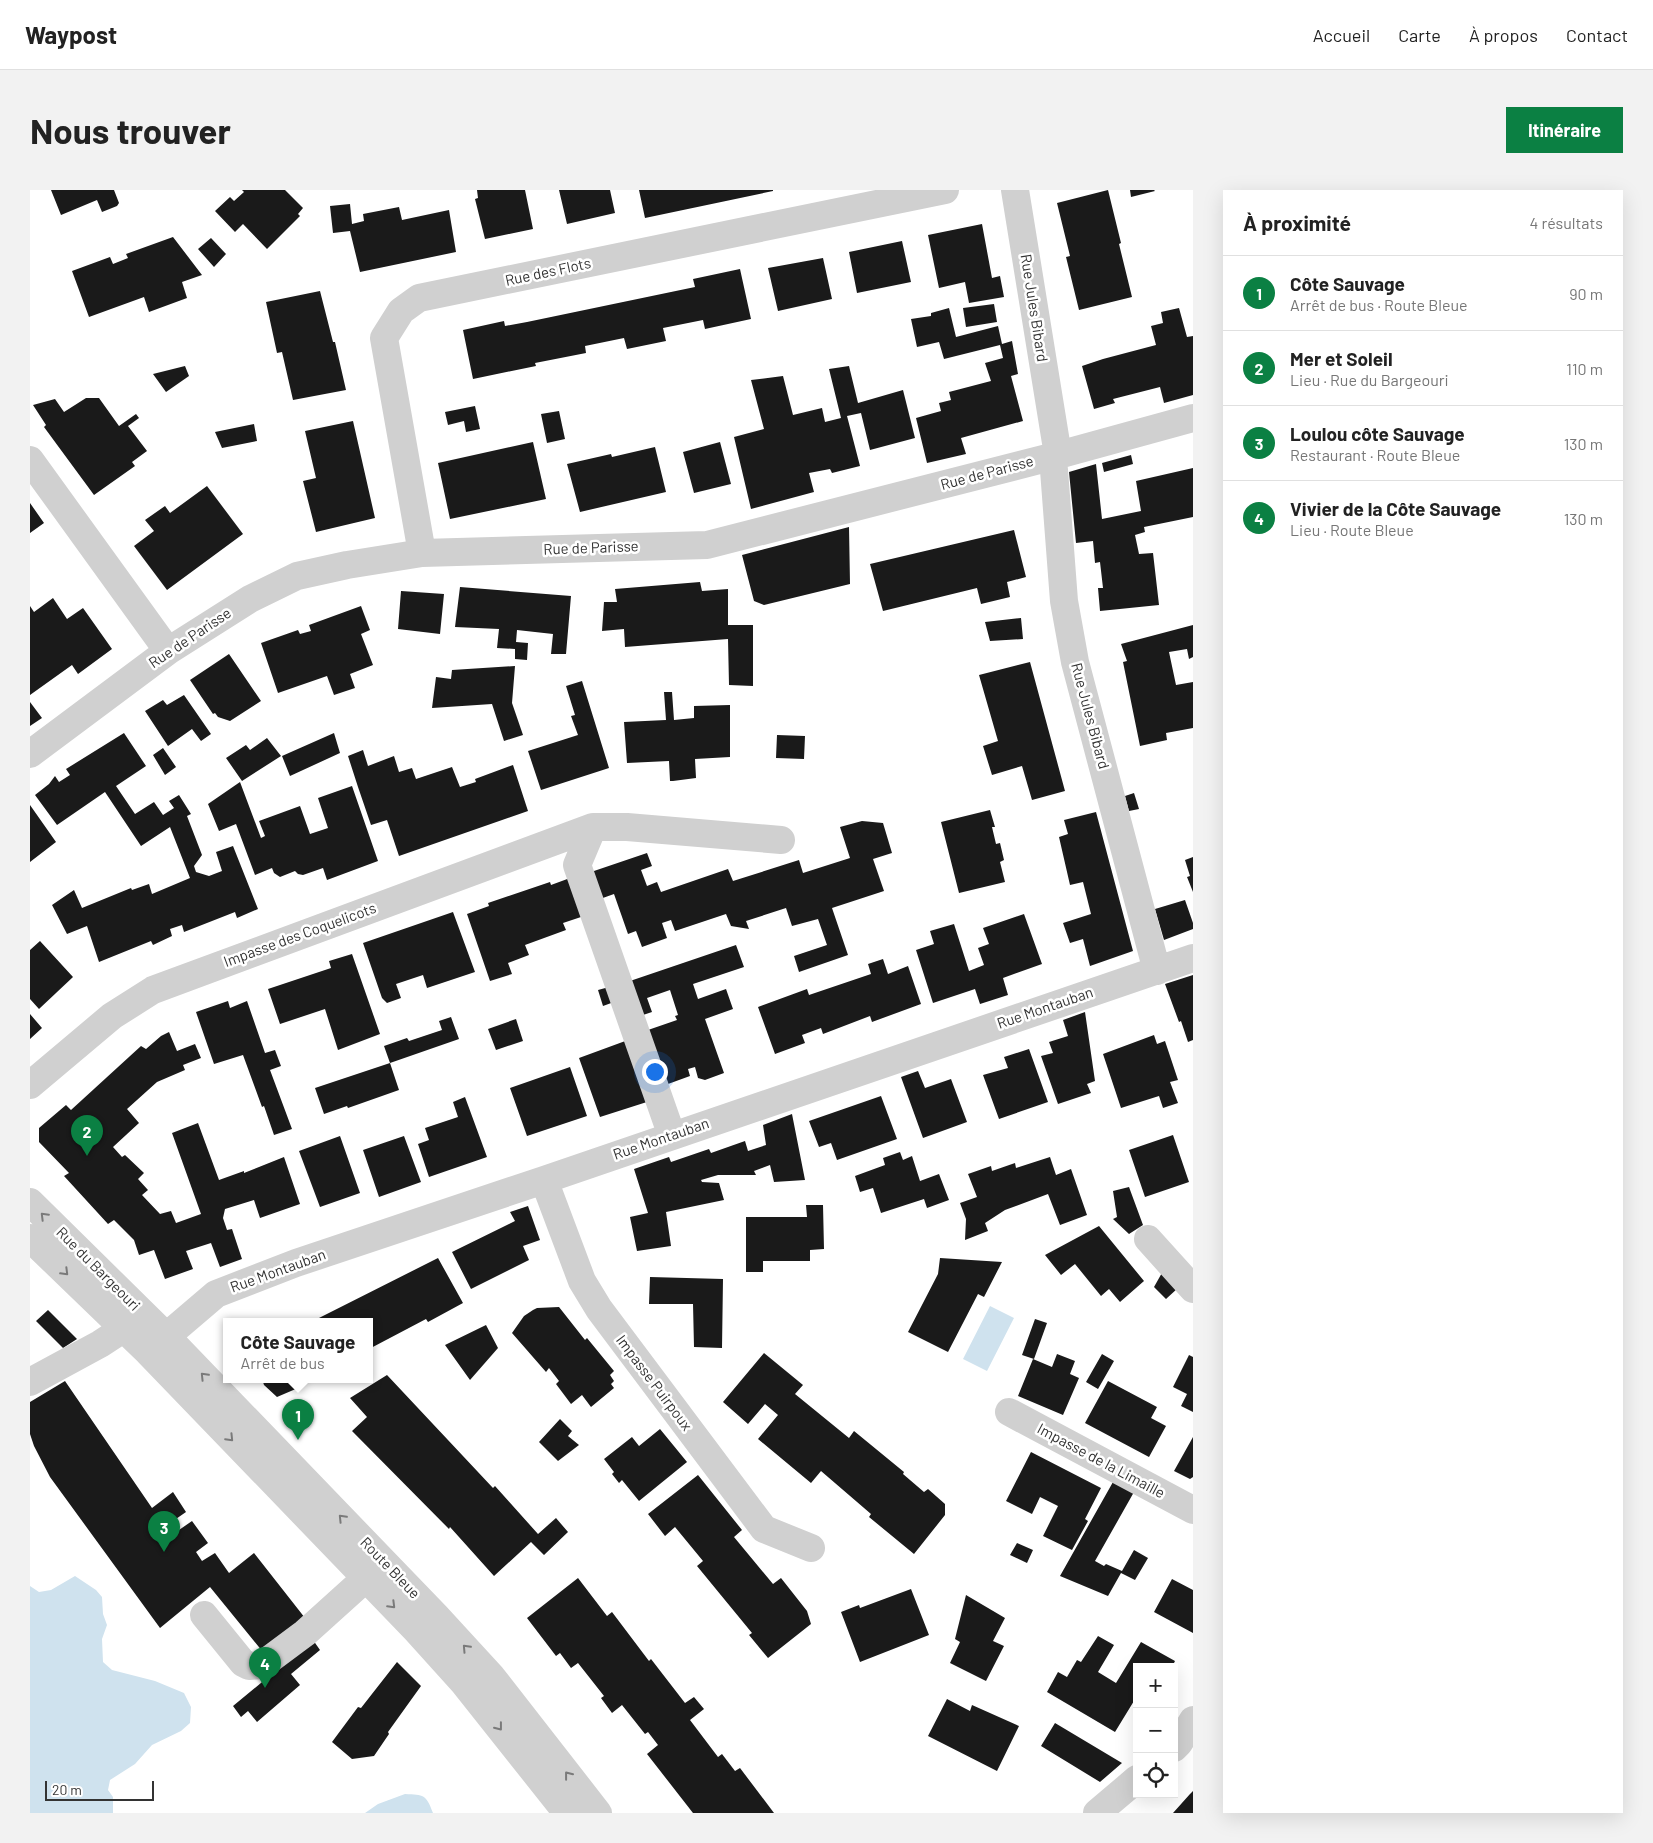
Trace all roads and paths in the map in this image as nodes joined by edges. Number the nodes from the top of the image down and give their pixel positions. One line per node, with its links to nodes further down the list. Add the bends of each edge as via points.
1 (945, 190): 6 (street, Rue des Flots, via 419,298 401,311 384,338)
2 (1015, 190): 4 (street, Rue Jules Bibard)
3 (1193, 418): 4 (street, Rue de Parisse)
4 (1054, 456): 6 (street, Rue de Parisse, via 707,545); 12 (street, Rue Jules Bibard, via 1064,601 1075,662)
5 (30, 460): 7 (street)
6 (422, 553): 7 (street, Rue de Parisse, via 298,576 250,599)
7 (168, 651): 8 (street, Rue de Parisse)
8 (30, 754)
9 (593, 827): 10 (street); 13 (street, Impasse des Coquelicots, via 153,990 112,1016); 14 (street, via 577,865)
10 (782, 840)
11 (1193, 958): 12 (street, Rue Montauban)
12 (1157, 970): 14 (street, Rue Montauban)
13 (30, 1085)
14 (672, 1136): 15 (street, Rue Montauban)
15 (544, 1180): 21 (street, Rue Montauban, via 296,1263 216,1294); 25 (street, Impasse Puirpoux, via 582,1281 599,1309 764,1529)
16 (30, 1202): 21 (street, Rue du Bargeouri, one-way to 16)
17 (30, 1238): 20 (street, Rue du Bargeouri, one-way to 20)
18 (1148, 1239): 19 (street)
19 (1193, 1289)
20 (123, 1329): 21 (street, Rue du Bargeouri); 22 (street)
21 (157, 1344): 26 (street, Route Bleue, one-way to 26); 32 (street, Route Bleue, one-way to 21, via 492,1677 422,1601)
22 (30, 1382)
23 (1009, 1412): 24 (street, Impasse de la Limaille)
24 (1193, 1510)
25 (811, 1548)
26 (366, 1578): 27 (street, via 262,1665 249,1666 237,1658); 31 (street, Route Bleue, one-way to 31, via 463,1682)
27 (204, 1614)
28 (1193, 1720): 29 (street)
29 (1178, 1745)
30 (1133, 1782): 33 (street)
31 (567, 1813)
32 (598, 1813)
33 (1097, 1813)

